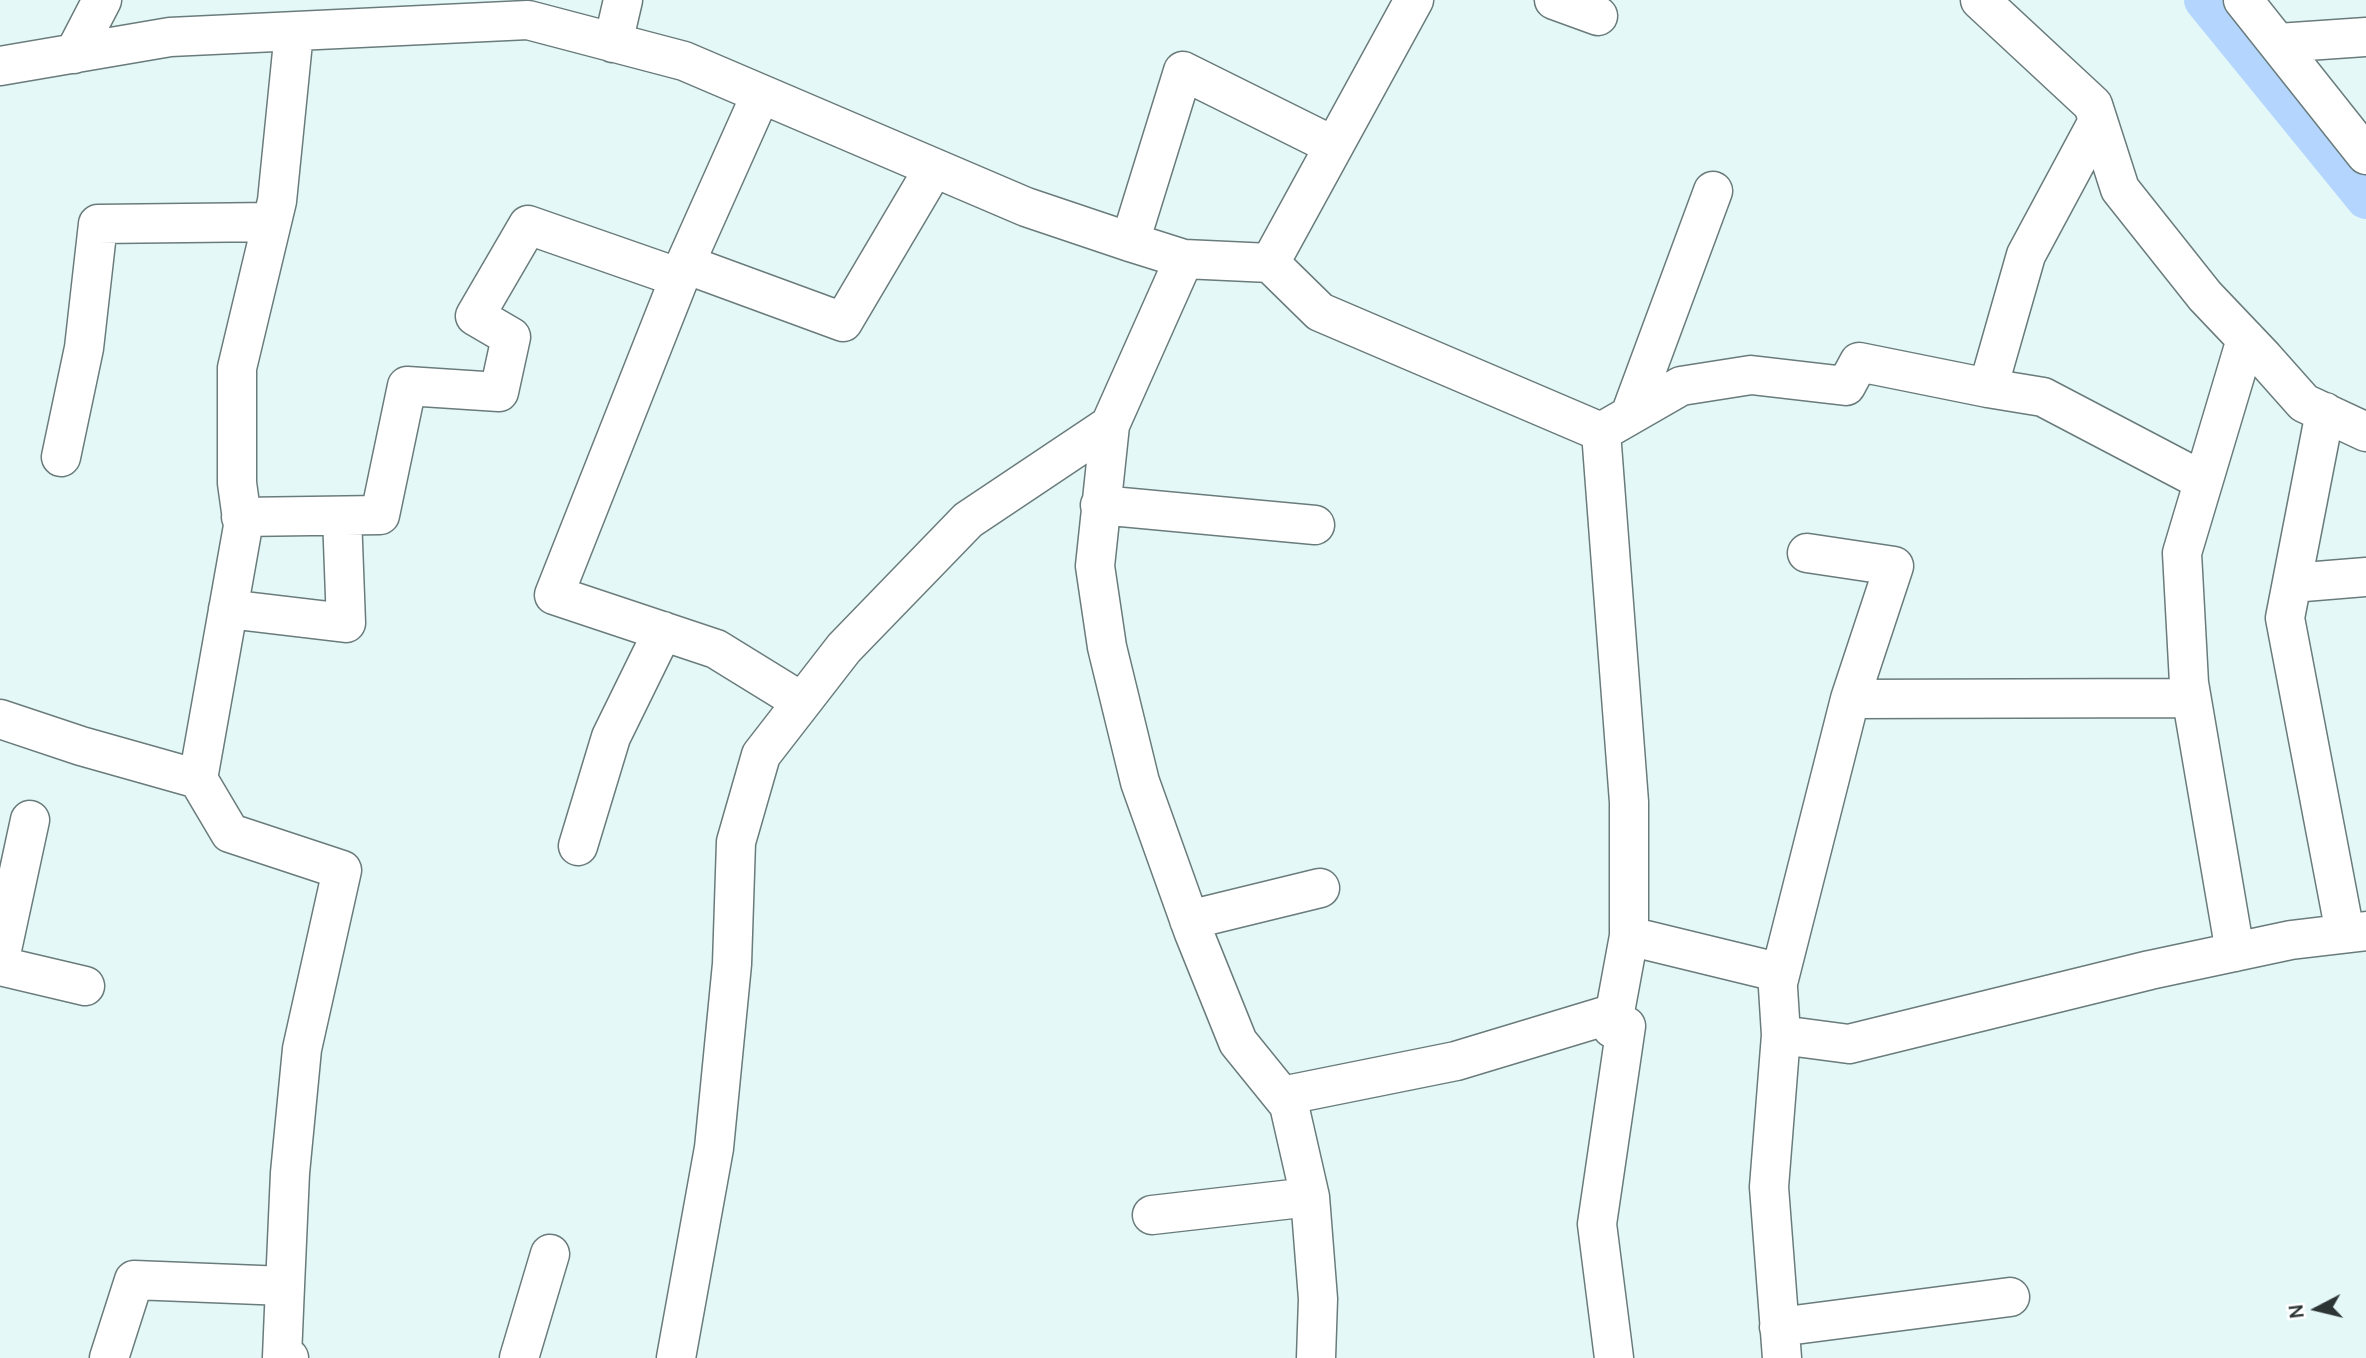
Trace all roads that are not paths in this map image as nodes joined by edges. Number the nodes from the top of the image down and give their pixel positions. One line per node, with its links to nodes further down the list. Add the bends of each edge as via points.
1 (102, 0): 12 (street)
2 (622, 0): 10 (street)
3 (1414, 0): 16 (street)
4 (1554, 0): 7 (street)
5 (1980, 0): 15 (street, via 2093,105)
6 (2243, 0): 11 (street)
7 (1598, 16)
8 (294, 32): 10 (street, via 528,20); 12 (street, via 170,37); 20 (street)
9 (2366, 37): 11 (street)
10 (613, 43): 14 (street, via 684,61)
11 (2277, 43): 17 (street)
12 (74, 54): 13 (street)
13 (0, 66)
14 (761, 94): 18 (street); 24 (street)
15 (2098, 121): 25 (street, via 2120,189 2205,296); 26 (street, via 2026,255)
16 (1334, 146): 21 (street, via 1183,71); 23 (street)
17 (2366, 155)
18 (934, 168): 21 (street, via 1026,207); 24 (street, via 843,322)
19 (1713, 191): 28 (street)
20 (272, 222): 31 (street, via 98,224 84,348); 35 (street, via 237,368)
21 (1130, 242): 22 (street)
22 (1184, 259): 23 (street); 29 (street)
23 (1270, 263): 28 (street, via 1320,312)
24 (682, 271): 34 (street, via 528,225 475,316 512,337 499,392 407,386 380,515); 41 (street, via 554,595)
25 (2246, 339): 27 (street, via 2304,403); 32 (street)
26 (1988, 388): 28 (street, via 1859,362 1846,386 1751,376 1681,386); 32 (street, via 2043,397)
27 (2325, 412): 30 (street); 39 (street)
28 (1615, 424): 52 (street, via 1629,802)
29 (1110, 425): 33 (street); 44 (street, via 968,520 844,648)
30 (2366, 432)
31 (61, 457)
32 (2203, 481): 42 (street, via 2182,553)
33 (1100, 505): 36 (street); 50 (street, via 1095,566 1107,647 1140,782)
34 (342, 516): 35 (street); 40 (street, via 346,623)
35 (241, 517): 40 (street)
36 (1315, 525)
37 (1807, 554): 43 (street, via 1894,566)
38 (2366, 578): 39 (street)
39 (2292, 583): 51 (street, via 2285,618)
40 (228, 609): 46 (street)
41 (663, 632): 44 (street, via 716,649); 48 (street, via 611,737)
42 (2191, 698): 43 (street); 53 (street)
43 (1850, 699): 56 (street)
44 (802, 702): 70 (street, via 761,755 736,842 732,964 714,1148)
45 (0, 719): 46 (street)
46 (198, 779): 64 (street, via 230,833 342,870 302,1049)
47 (30, 820): 54 (street)
48 (578, 846)
49 (1320, 888): 50 (street)
50 (1189, 920): 60 (street, via 1238,1042)
51 (2355, 932): 53 (street)
52 (1629, 936): 56 (street, via 1777,972); 58 (street)
53 (2235, 952): 59 (street, via 1849,1044)
54 (0, 959)
55 (0, 966): 57 (street)
56 (1777, 983): 59 (street)
57 (85, 986)
58 (1615, 1013): 60 (street, via 1456,1061); 72 (street, via 1612,1028 1626,1026 1597,1224)
59 (1781, 1035): 66 (street, via 1769,1187)
60 (1282, 1096): 61 (street, via 1289,1105)
61 (1310, 1196): 62 (street); 71 (street, via 1318,1299)
62 (1152, 1216)
63 (550, 1254): 69 (street)
64 (285, 1286): 67 (street, via 134,1280); 68 (street, via 282,1357)
65 (2010, 1297): 66 (street)
66 (1781, 1342)
67 (109, 1358)
68 (289, 1358)
69 (519, 1358)
70 (676, 1358)
71 (1316, 1358)
72 (1614, 1358)

